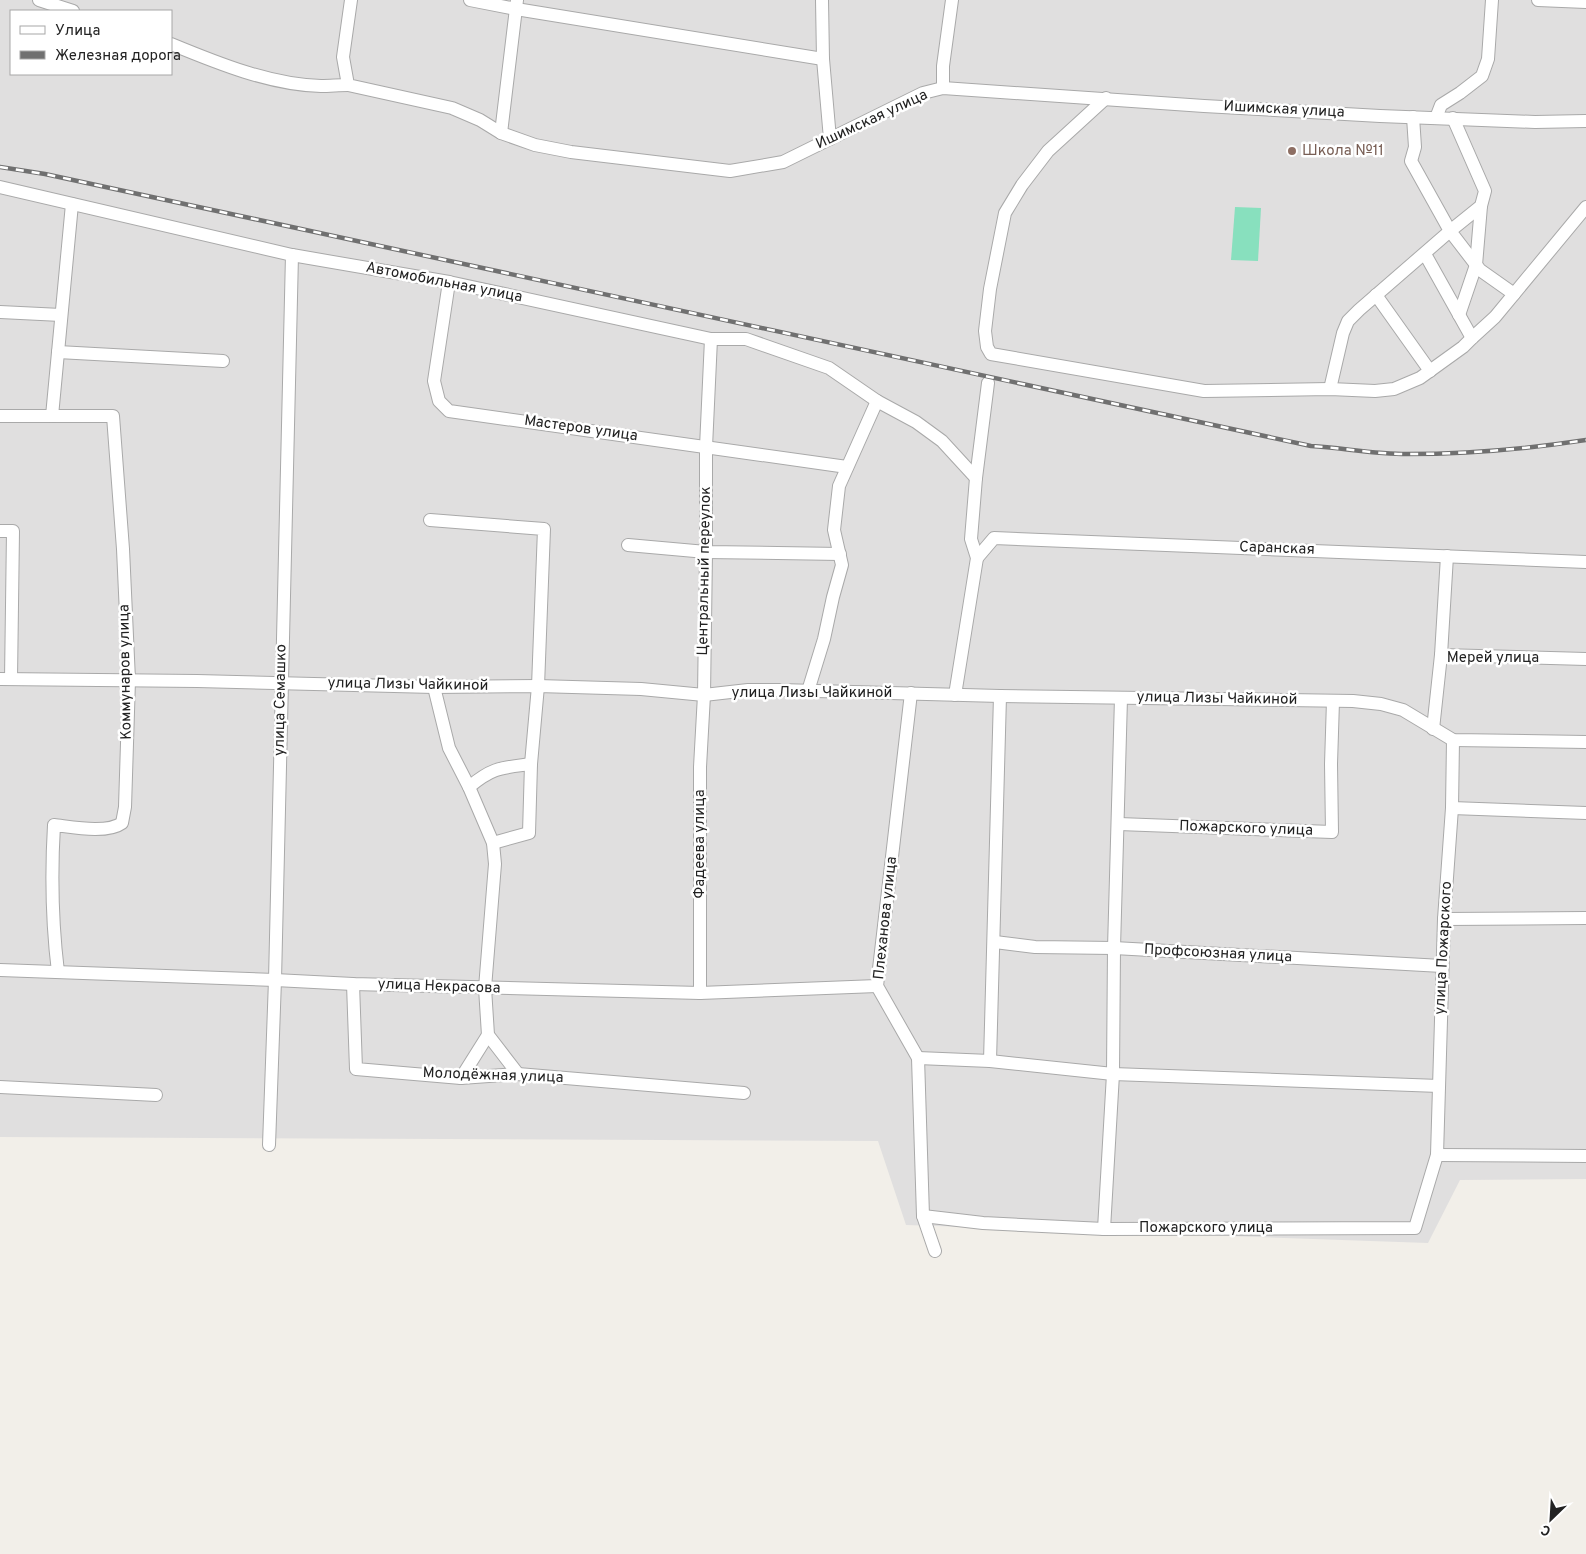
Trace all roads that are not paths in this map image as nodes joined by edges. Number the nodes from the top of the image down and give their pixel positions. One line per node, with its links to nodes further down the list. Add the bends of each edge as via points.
1 (39, 0): 10 (street)
2 (351, 0): 13 (street, via 343,58)
3 (470, 0): 9 (street)
4 (822, 0): 12 (street)
5 (952, 0): 14 (street)
6 (1492, 0): 17 (street, via 1488,59 1482,76 1441,105)
7 (1538, 0): 8 (street)
8 (1586, 2)
9 (516, 5): 12 (street); 20 (street)
10 (70, 10)
11 (172, 44): 13 (street, Ишимская улица, via 214,61 288,82)
12 (823, 58): 21 (street)
13 (348, 85): 20 (street, Ишимская улица, via 452,108)
14 (943, 88): 15 (street, Ишимская улица); 21 (street, Ишимская улица, via 923,93)
15 (1106, 98): 16 (street, Ишимская улица); 42 (street, via 1048,151 1005,213 985,331 991,354 1204,391)
16 (1413, 117): 17 (street, Ишимская улица); 26 (street, via 1415,147 1411,161)
17 (1436, 118): 18 (street, Ишимская улица)
18 (1453, 118): 19 (street, Ишимская улица); 24 (street, via 1485,191)
19 (1586, 121)
20 (502, 133): 21 (street, Ишимская улица, via 535,145 571,152 730,171 784,162)
21 (830, 139)
22 (0, 187): 23 (street, Автомобильная улица)
23 (72, 204): 28 (street, Автомобильная улица); 34 (street)
24 (1481, 206): 26 (street); 29 (street)
25 (1586, 206): 31 (street)
26 (1450, 231): 27 (street); 29 (street)
27 (1425, 254): 32 (street); 35 (street)
28 (292, 255): 30 (street, Автомобильная улица); 61 (street, улица Семашко)
29 (1476, 264): 31 (street); 35 (street)
30 (449, 282): 37 (street, Автомобильная улица); 46 (street, Мастеров улица, via 434,381 439,401 449,411)
31 (1514, 294): 36 (street)
32 (1376, 295): 40 (street); 42 (street, via 1346,327)
33 (0, 312): 34 (street)
34 (61, 315): 38 (street)
35 (1459, 315): 36 (street)
36 (1472, 338): 40 (street)
37 (711, 339): 43 (street, Автомобильная улица, via 746,339 829,368); 46 (street, Центральный переулок)
38 (58, 352): 39 (street); 45 (street)
39 (222, 361)
40 (1430, 371): 42 (street, via 1394,389)
41 (988, 383): 48 (street)
42 (1330, 389)
43 (877, 401): 47 (street); 48 (street, Автомобильная улица, via 916,422 942,442)
44 (0, 416): 45 (street, Коммунаров улица)
45 (52, 416): 60 (street, Коммунаров улица, via 113,416)
46 (706, 447): 47 (street, Мастеров улица); 52 (street, Центральный переулок)
47 (847, 467): 53 (street, via 839,486 834,530)
48 (976, 478): 55 (street, via 971,539)
49 (430, 520): 62 (street, via 544,529)
50 (0, 531): 59 (street, via 13,531)
51 (628, 546): 52 (street)
52 (706, 552): 53 (street); 66 (street, Центральный переулок)
53 (840, 554): 64 (street, via 842,565)
54 (1447, 556): 55 (street, Саранская, via 994,538); 56 (street, Саранская); 57 (street)
55 (977, 558): 67 (street)
56 (1586, 562)
57 (1441, 655): 58 (street, Мерей улица); 71 (street, Мерей улица)
58 (1586, 659)
59 (6, 679): 60 (street, улица Лизы Чайкиной)
60 (129, 680): 61 (street, улица Лизы Чайкиной); 86 (street, Коммунаров улица, via 122,823 92,829 54,825 52,910)
61 (281, 683): 63 (street, улица Лизы Чайкиной); 87 (street, улица Семашко)
62 (538, 686): 63 (street, улица Лизы Чайкиной); 66 (street, улица Лизы Чайкиной, via 641,688); 74 (street)
63 (434, 688): 75 (street, via 449,748)
64 (808, 691): 65 (street, улица Лизы Чайкиной); 66 (street, улица Лизы Чайкиной, via 748,690)
65 (912, 694): 67 (street, улица Лизы Чайкиной); 89 (street, Плеханова улица)
66 (704, 695): 91 (street, Фадеева улица, via 700,766)
67 (955, 695): 68 (street, улица Лизы Чайкиной)
68 (1000, 696): 69 (street, улица Лизы Чайкиной); 82 (street)
69 (1121, 698): 70 (street, улица Лизы Чайкиной); 78 (street)
70 (1333, 701): 71 (street, улица Лизы Чайкиной, via 1381,704 1403,710); 78 (street, Пожарского улица, via 1332,832)
71 (1433, 729): 72 (street, улица Лизы Чайкиной)
72 (1453, 740): 73 (street, улица Лизы Чайкиной); 76 (street, улица Пожарского)
73 (1586, 742)
74 (531, 764): 75 (street, via 500,768); 79 (street, via 529,833)
75 (469, 787): 79 (street)
76 (1452, 808): 77 (street); 81 (street, улица Пожарского)
77 (1586, 813)
78 (1119, 824): 83 (street)
79 (492, 843): 90 (street, via 495,864)
80 (1586, 918): 81 (street)
81 (1444, 919): 84 (street, улица Пожарского)
82 (995, 942): 83 (street, Профсоюзная улица, via 1035,947); 94 (street)
83 (1114, 948): 84 (street, Профсоюзная улица); 96 (street)
84 (1442, 966): 98 (street, улица Пожарского)
85 (0, 970): 86 (street, улица Некрасова)
86 (58, 972): 87 (street, улица Некрасова)
87 (275, 980): 88 (street, улица Некрасова); 102 (street, улица Семашко)
88 (353, 984): 90 (street, улица Некрасова); 97 (street, Молодёжная улица, via 356,1069)
89 (877, 986): 91 (street, улица Некрасова); 93 (street, Плеханова улица)
90 (484, 988): 91 (street, улица Некрасова); 92 (street)
91 (700, 993)
92 (488, 1035): 95 (street); 97 (street)
93 (918, 1058): 94 (street); 105 (street, Плеханова улица)
94 (990, 1061): 96 (street)
95 (518, 1074): 97 (street, Молодёжная улица); 100 (street, Молодёжная улица)
96 (1113, 1074): 98 (street); 106 (street)
97 (461, 1078)
98 (1438, 1086): 103 (street, улица Пожарского)
99 (0, 1087): 101 (street)
100 (744, 1093)
101 (156, 1095)
102 (269, 1144)
103 (1437, 1155): 104 (street); 106 (street, Пожарского улица, via 1415,1228)
104 (1586, 1156)
105 (923, 1216): 106 (street, Пожарского улица); 107 (street, Плеханова улица)
106 (1104, 1229)
107 (935, 1251)

